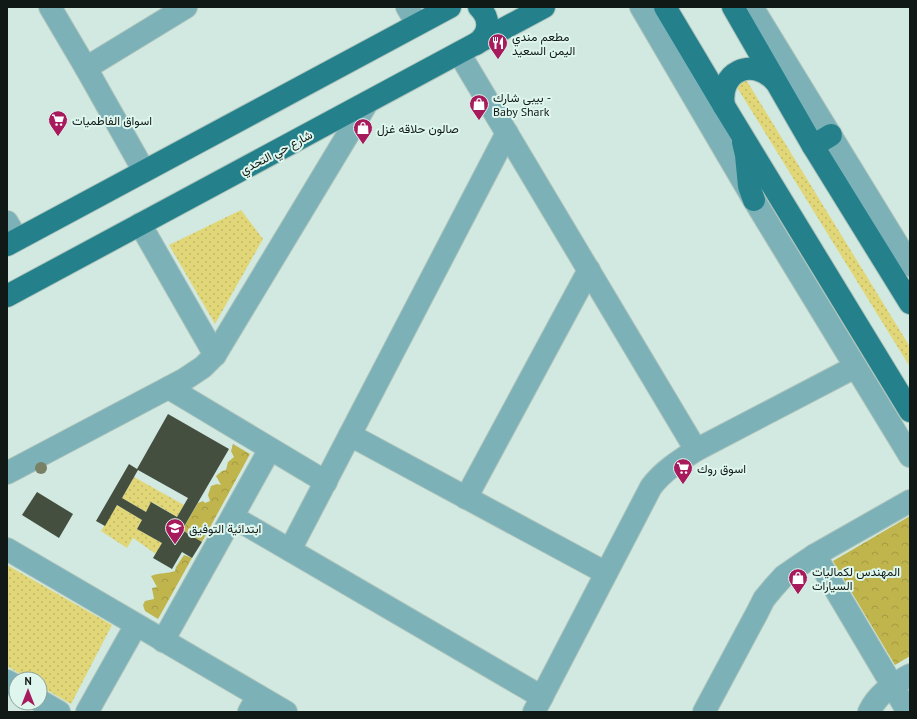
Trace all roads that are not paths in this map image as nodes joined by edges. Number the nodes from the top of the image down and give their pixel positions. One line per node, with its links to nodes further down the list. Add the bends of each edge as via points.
1 (50, 7): 12 (street)
2 (186, 7): 12 (street)
3 (450, 7): 10 (main road)
4 (479, 7): 11 (main road, via 486,16 487,29 481,40)
5 (544, 7): 11 (main road, شارع حي التحدي)
6 (641, 7): 20 (street)
7 (665, 7): 15 (main road)
8 (733, 7): 13 (main road)
9 (752, 7): 18 (street)
10 (412, 16): 19 (main road)
11 (468, 48): 14 (main road, شارع حي التحدي); 17 (street)
12 (86, 68): 19 (street)
13 (775, 81): 15 (main road, via 770,75 755,69 738,72 726,82 722,98); 18 (main road)
14 (367, 102): 21 (main road, شارع حي التحدي); 27 (street)
15 (724, 106): 16 (main road)
16 (736, 124): 20 (main road, via 745,148 749,186); 30 (main road)
17 (507, 133): 24 (street); 31 (street)
18 (822, 140): 23 (street); 26 (main road)
19 (144, 171): 22 (main road)
20 (754, 200): 28 (street)
21 (140, 224): 25 (main road, شارع حي التحدي); 27 (street)
22 (10, 235)
23 (910, 265)
24 (589, 270): 33 (street); 37 (street)
25 (7, 296)
26 (910, 303)
27 (215, 355): 29 (street, via 203,367)
28 (856, 367): 33 (street); 34 (street)
29 (169, 388): 32 (street); 35 (street)
30 (910, 411)
31 (350, 435): 36 (street); 37 (street)
32 (270, 448): 36 (street); 39 (street)
33 (696, 450): 43 (street, via 665,471 651,487)
34 (910, 456)
35 (7, 473)
36 (326, 482): 41 (street)
37 (466, 498): 43 (street)
38 (910, 501): 42 (street)
39 (232, 517): 41 (street); 45 (street)
40 (7, 550): 44 (street)
41 (290, 550): 48 (street)
42 (816, 554): 46 (street); 53 (street, via 784,576 764,599)
43 (606, 573): 48 (street)
44 (136, 625): 45 (street); 51 (street)
45 (163, 641): 47 (street)
46 (901, 680): 54 (street, via 884,692); 55 (street)
47 (254, 704): 52 (street)
48 (538, 704)
49 (48, 706): 50 (street)
50 (59, 712)
51 (87, 712)
52 (286, 712)
53 (704, 712)
54 (869, 712)
55 (908, 712)

